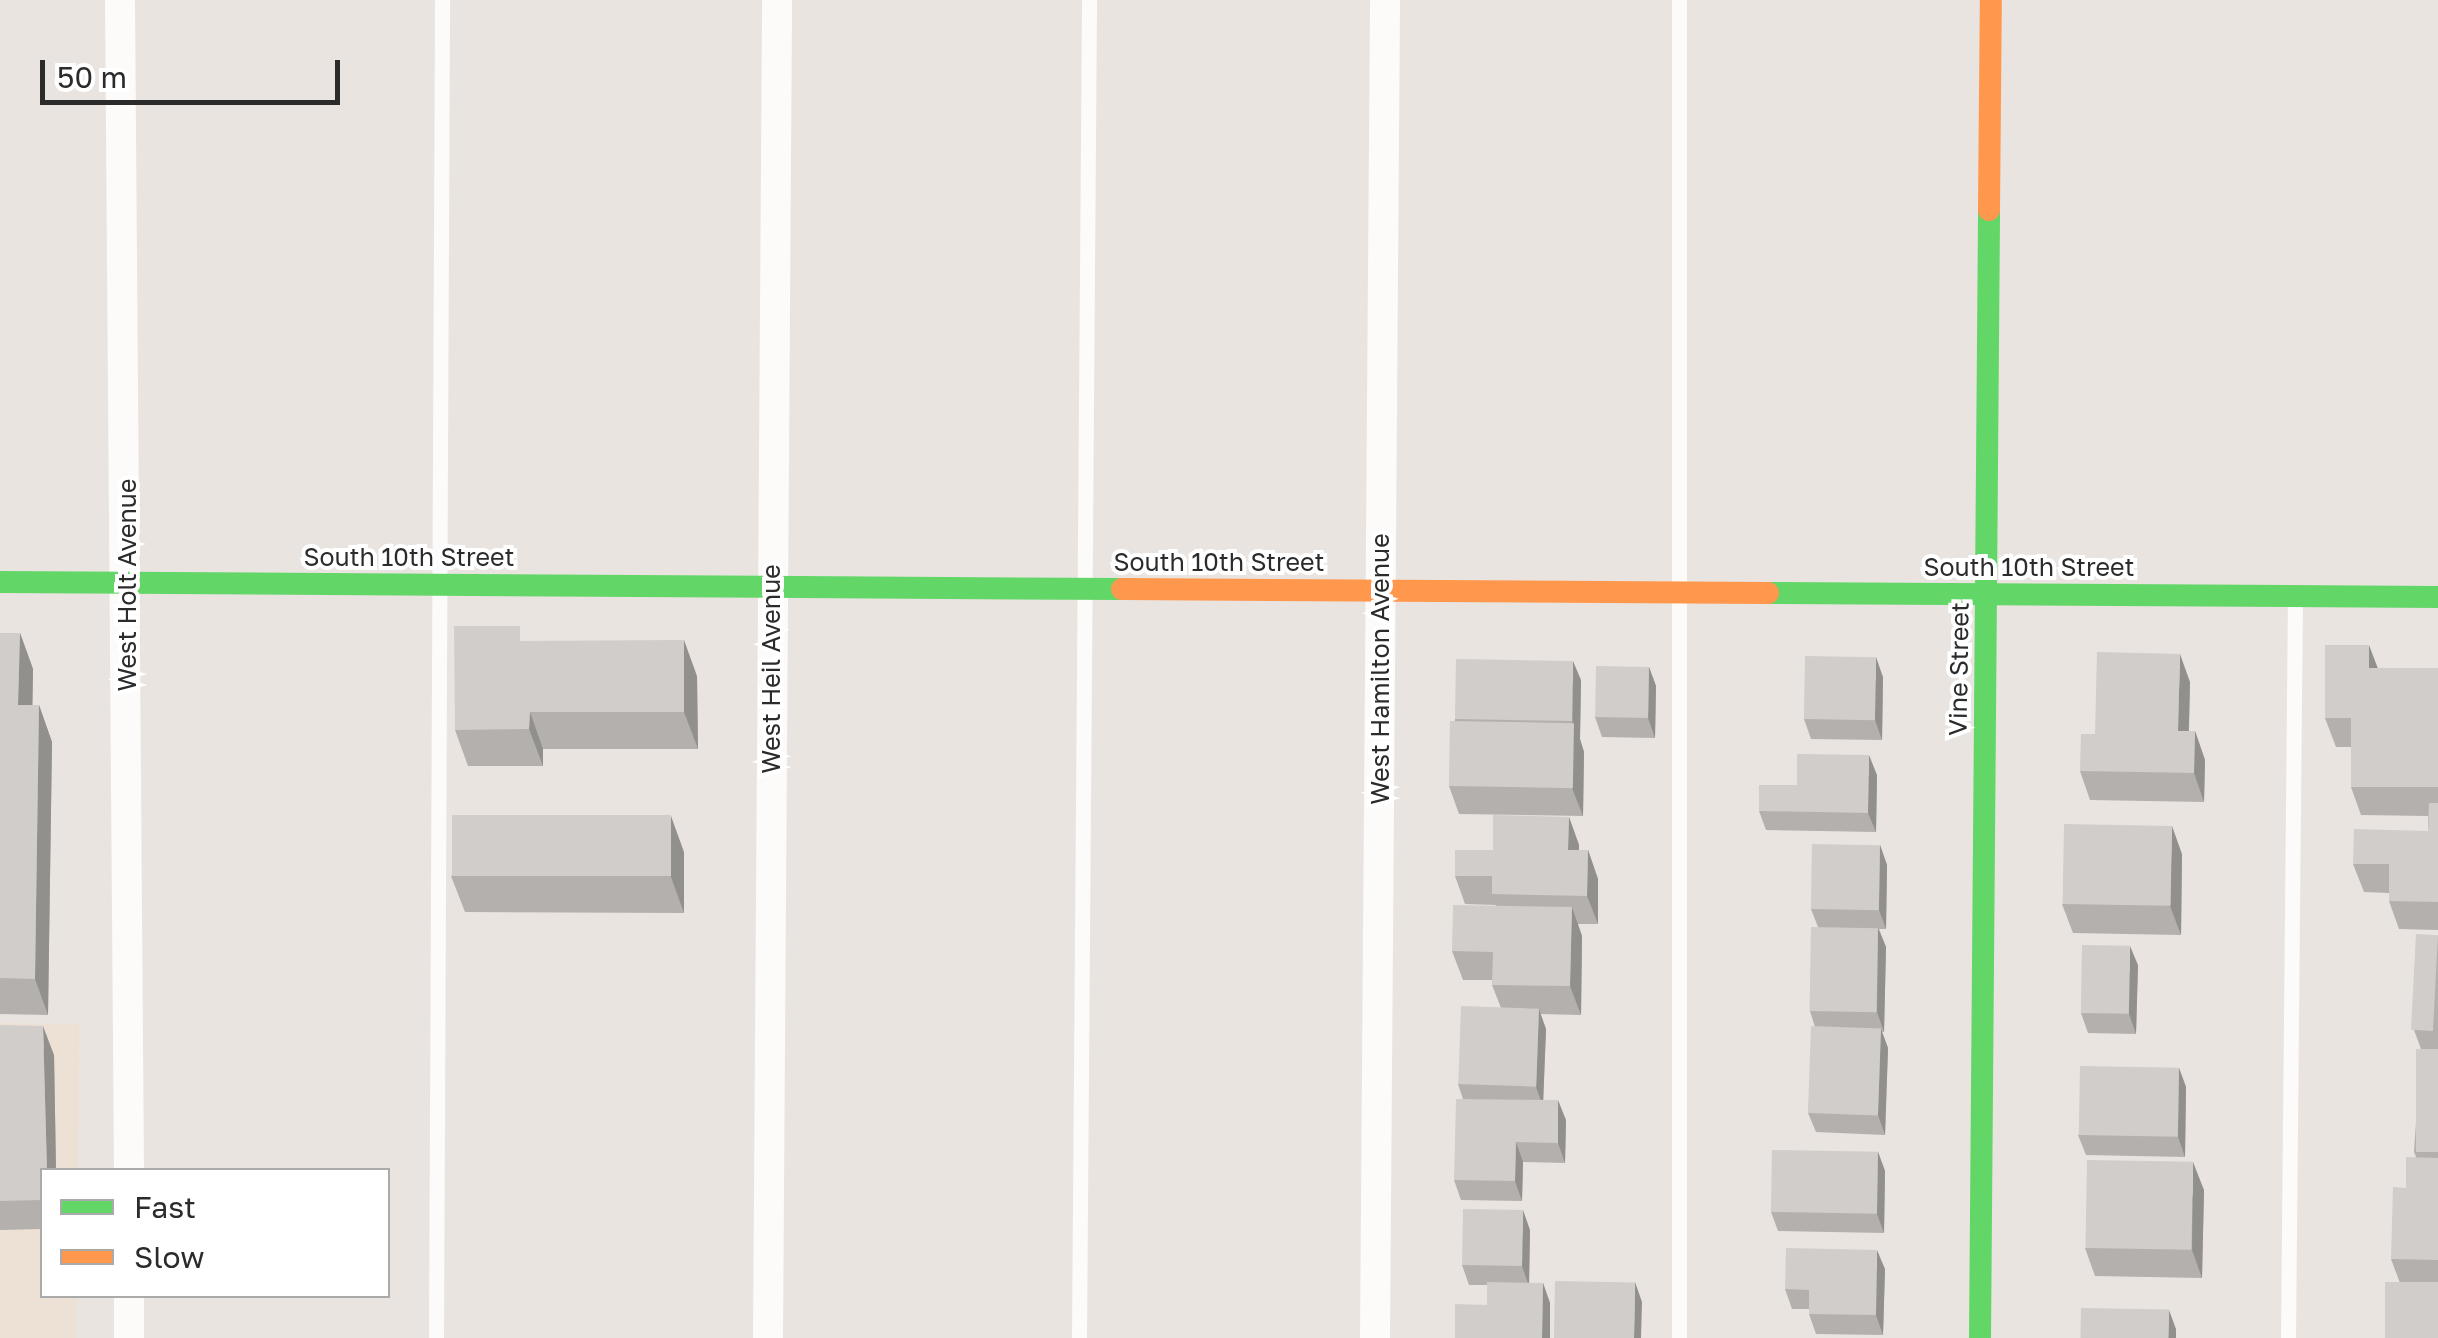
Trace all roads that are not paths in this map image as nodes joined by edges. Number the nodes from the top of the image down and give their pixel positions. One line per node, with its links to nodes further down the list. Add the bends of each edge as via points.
1 (120, 0): 9 (street, West Holt Avenue)
2 (442, 0): 10 (lane)
3 (777, 0): 11 (street, West Heil Avenue)
4 (1089, 0): 12 (lane)
5 (1385, 0): 13 (street, West Hamilton Avenue)
6 (1680, 0): 14 (lane)
7 (1990, 0): 15 (street, Vine Street)
8 (0, 582): 9 (street, South 10th Street)
9 (127, 583): 10 (street, South 10th Street); 18 (street, West Holt Avenue)
10 (442, 585): 11 (street, South 10th Street); 21 (lane)
11 (772, 587): 12 (street, South 10th Street); 22 (street, West Heil Avenue)
12 (1088, 589): 13 (street, South 10th Street); 23 (lane)
13 (1380, 591): 14 (street, South 10th Street); 24 (street, West Hamilton Avenue)
14 (1679, 592): 15 (street, South 10th Street); 25 (lane)
15 (1987, 594): 16 (street, South 10th Street); 26 (street, Vine Street)
16 (2295, 596): 17 (street, South 10th Street); 27 (lane)
17 (2438, 597)
18 (129, 1168)
19 (129, 1298): 20 (street)
20 (129, 1338)
21 (436, 1338)
22 (768, 1338)
23 (1078, 1338)
24 (1375, 1338)
25 (1679, 1338)
26 (1980, 1338)
27 (2288, 1338)

